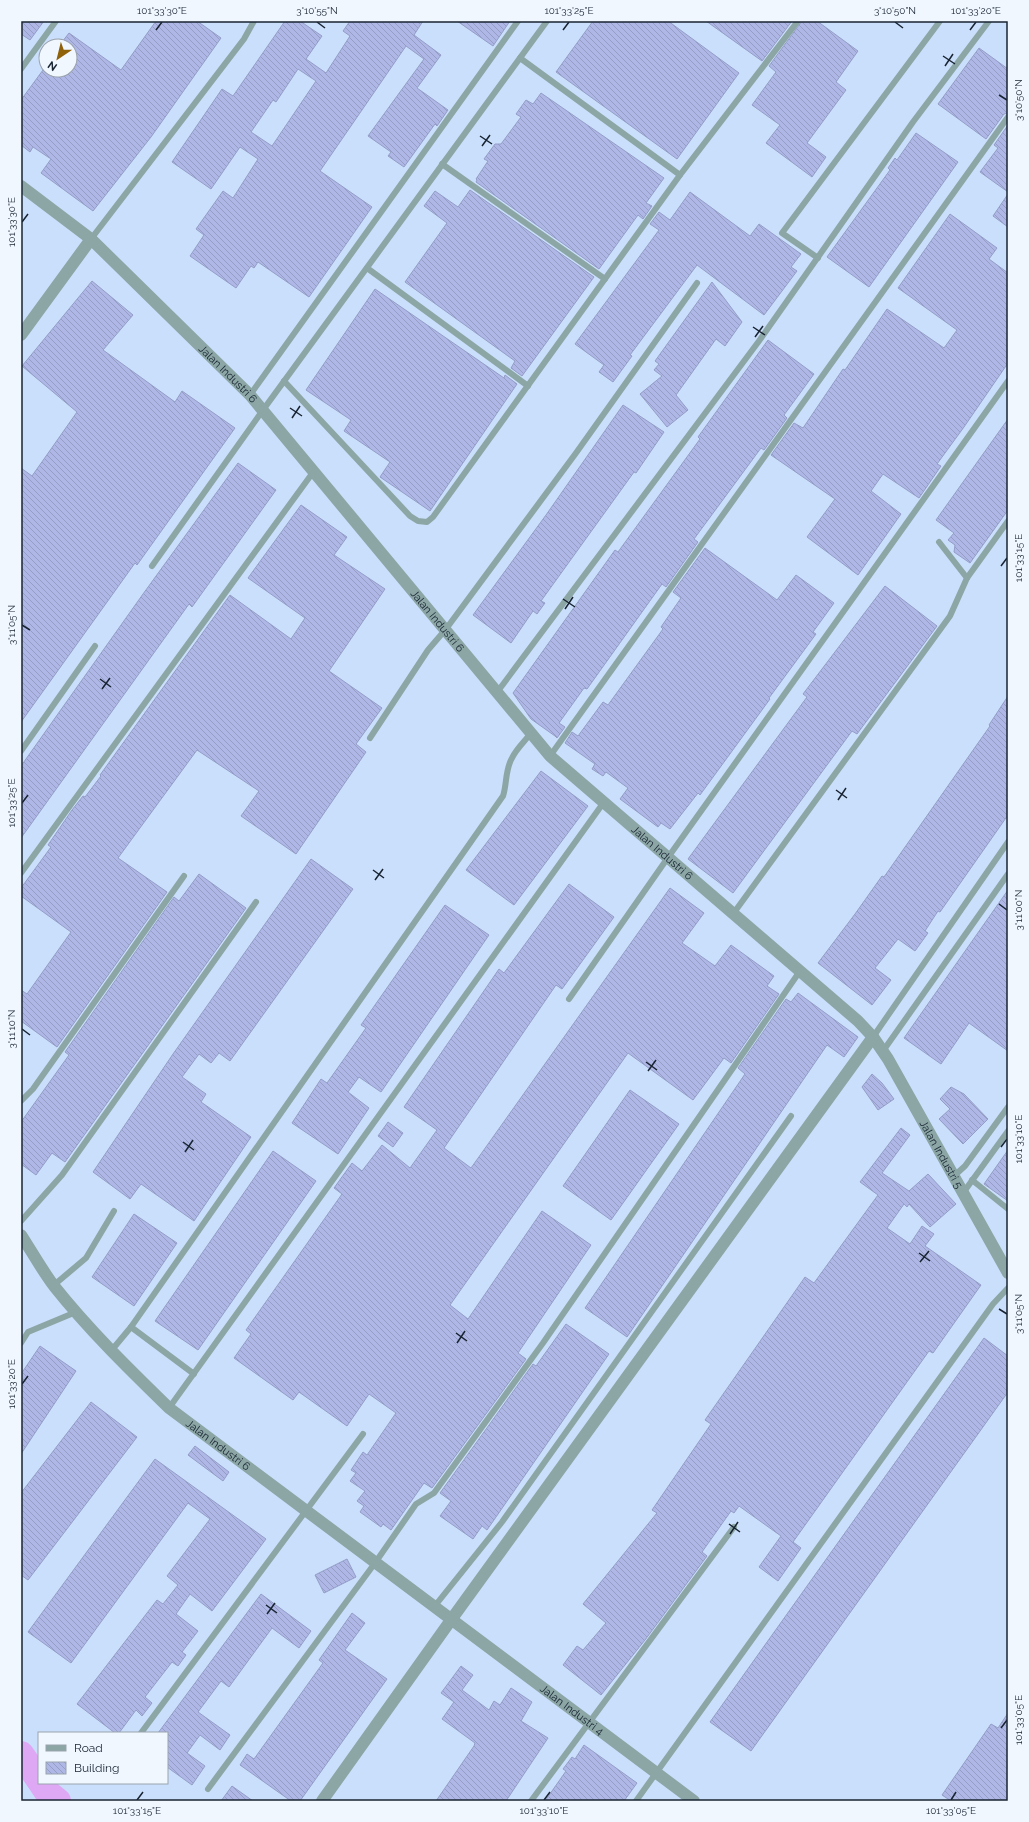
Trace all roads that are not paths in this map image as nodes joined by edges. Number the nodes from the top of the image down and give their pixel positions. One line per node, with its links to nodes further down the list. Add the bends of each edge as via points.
1 (56, 21): 9 (lane)
2 (254, 21): 14 (lane, via 244,39)
3 (518, 21): 23 (lane)
4 (547, 21): 8 (lane)
5 (798, 21): 12 (lane)
6 (940, 21): 15 (lane, via 782,233)
7 (989, 21): 15 (lane)
8 (520, 58): 11 (lane); 12 (lane)
9 (21, 69)
10 (1008, 117): 36 (lane)
11 (442, 164): 16 (lane); 17 (lane)
12 (680, 175): 17 (lane)
13 (21, 186): 14 (street, Jalan Industri 6)
14 (91, 239): 19 (street); 23 (street, Jalan Industri 6)
15 (818, 258): 32 (lane)
16 (367, 268): 20 (lane); 22 (lane)
17 (605, 279): 22 (lane)
18 (697, 284): 30 (lane)
19 (21, 335)
20 (284, 381): 22 (lane, via 410,516 418,521 427,522); 24 (lane)
21 (1008, 381): 39 (lane)
22 (528, 386)
23 (250, 395): 24 (street, Jalan Industri 6)
24 (263, 410): 25 (street, Jalan Industri 6); 28 (lane)
25 (314, 471): 30 (street, Jalan Industri 6); 40 (lane)
26 (1008, 521): 29 (lane)
27 (939, 542): 29 (lane)
28 (152, 566)
29 (967, 578): 44 (lane, via 950,616)
30 (446, 629): 32 (street, Jalan Industri 6); 34 (lane, via 428,650)
31 (95, 646): 35 (lane)
32 (498, 691): 33 (street, Jalan Industri 6)
33 (532, 733): 36 (street, Jalan Industri 6); 64 (lane, via 512,758 502,796)
34 (370, 738)
35 (21, 751)
36 (550, 756): 37 (street, Jalan Industri 6)
37 (604, 802): 39 (street, Jalan Industri 6); 67 (lane)
38 (1008, 842): 47 (lane)
39 (669, 856): 44 (street, Jalan Industri 6); 46 (lane)
40 (21, 873)
41 (1008, 874): 48 (lane)
42 (184, 876): 49 (lane, via 33,1089)
43 (256, 902): 58 (lane, via 62,1175)
44 (733, 914): 45 (street, Jalan Industri 6)
45 (800, 971): 47 (street, Jalan Industri 6, via 858,1021); 72 (lane, via 543,1343 434,1493 416,1504)
46 (569, 999)
47 (873, 1038): 48 (street, Jalan Industri 5); 74 (street)
48 (883, 1051): 53 (street, Jalan Industri 5)
49 (21, 1101)
50 (1008, 1107): 53 (lane, via 965,1166)
51 (791, 1116): 73 (lane, via 502,1522)
52 (1008, 1130): 54 (lane)
53 (954, 1176): 55 (street, Jalan Industri 5)
54 (972, 1180): 55 (lane); 56 (lane)
55 (963, 1192): 60 (street, Jalan Industri 5)
56 (1008, 1209)
57 (114, 1211): 61 (lane, via 86,1258)
58 (21, 1221)
59 (21, 1235): 61 (street, Jalan Industri 6)
60 (1008, 1271)
61 (54, 1285): 63 (street, Jalan Industri 6)
62 (1008, 1288): 77 (lane, via 993,1304)
63 (76, 1312): 65 (lane, via 28,1332); 66 (street, Jalan Industri 6)
64 (132, 1327): 66 (lane); 67 (lane)
65 (21, 1343)
66 (111, 1351): 68 (street, Jalan Industri 6)
67 (194, 1374): 68 (lane)
68 (169, 1408): 70 (street, Jalan Industri 6)
69 (363, 1434): 70 (lane)
70 (306, 1511): 72 (street, Jalan Industri 6); 76 (lane)
71 (734, 1527): 75 (lane)
72 (375, 1563): 73 (street, Jalan Industri 6); 78 (lane)
73 (434, 1607): 74 (street, Jalan Industri 6)
74 (450, 1620): 75 (street, Jalan Industri 4); 79 (street)
75 (589, 1723): 77 (street, Jalan Industri 4); 80 (lane)
76 (142, 1732)
77 (656, 1773): 81 (lane); 82 (street, Jalan Industri 4)
78 (208, 1789)
79 (322, 1801)
80 (531, 1801)
81 (636, 1801)
82 (694, 1801)

